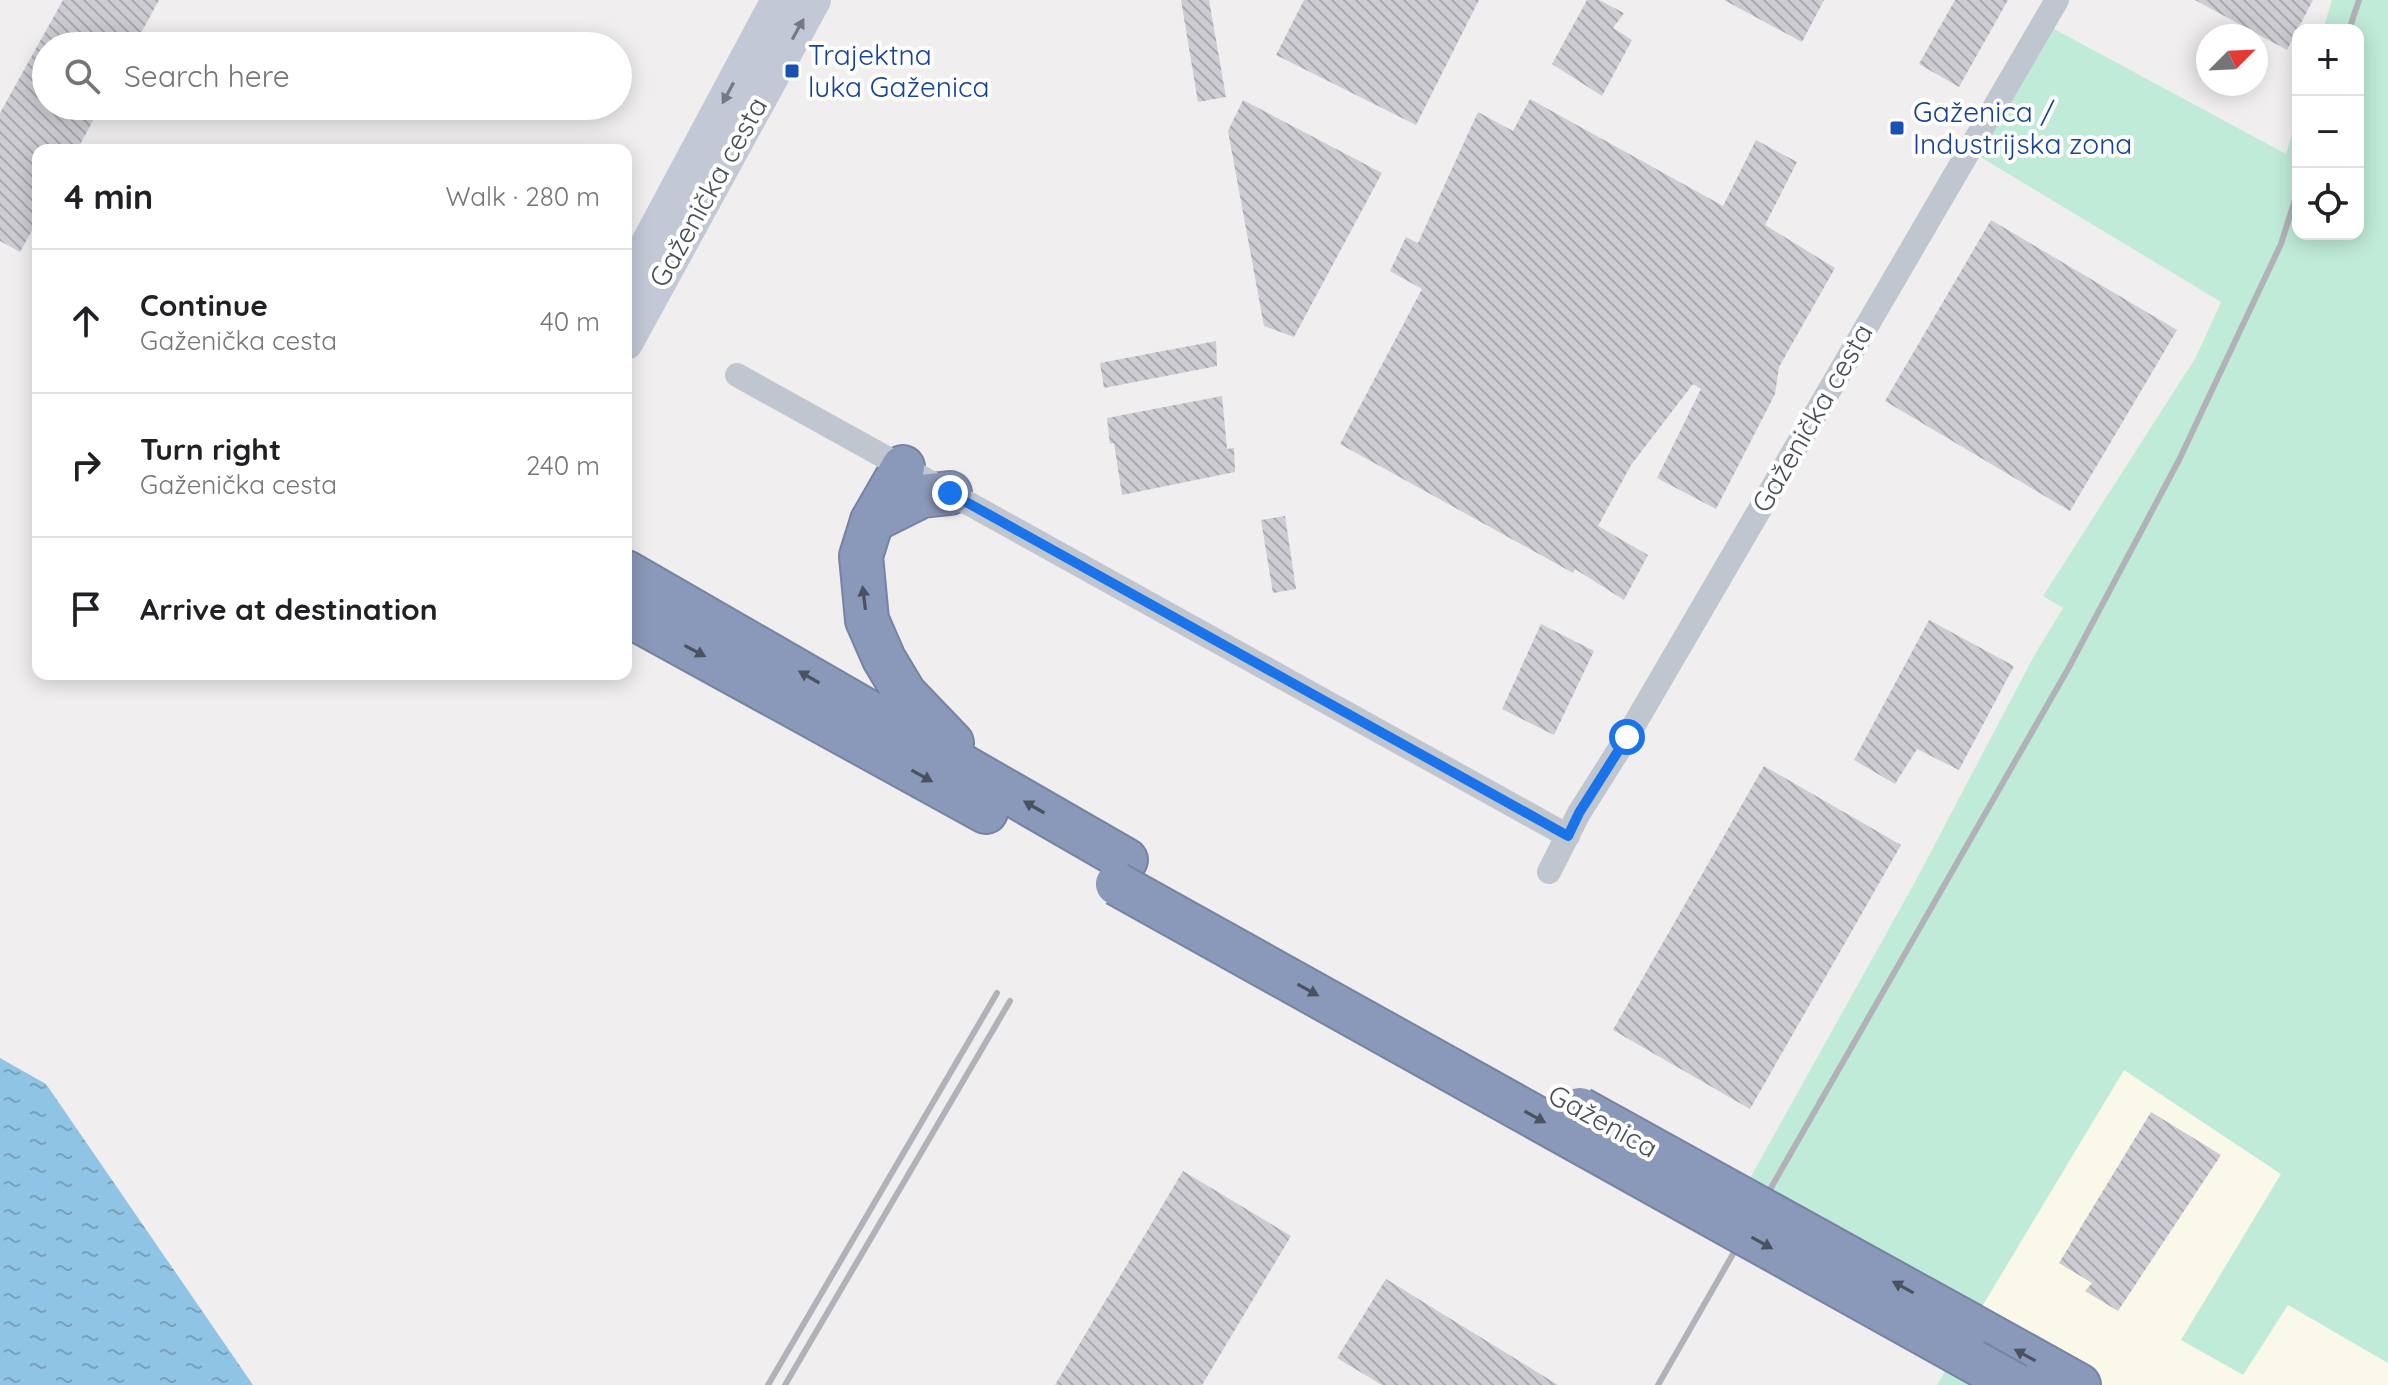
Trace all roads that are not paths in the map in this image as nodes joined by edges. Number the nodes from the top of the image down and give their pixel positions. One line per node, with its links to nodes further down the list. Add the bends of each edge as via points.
1 (778, 0): 4 (main road, Gaženička cesta, one-way to 4)
2 (814, 0): 5 (main road, Gaženička cesta, one-way to 2)
3 (2057, 0): 13 (street, Gaženička cesta)
4 (632, 273)
5 (632, 332)
6 (737, 375): 7 (street)
7 (903, 467): 8 (street); 9 (highway)
8 (950, 493): 9 (highway, via 922,496); 13 (street)
9 (872, 521): 12 (highway, one-way to 9, via 905,694 884,659 867,620 863,584 861,556)
10 (632, 575): 12 (highway, one-way to 10)
11 (632, 617): 14 (highway, one-way to 14)
12 (985, 779): 14 (highway, one-way to 12)
13 (1568, 836): 15 (street, Gaženička cesta)
14 (1122, 872): 16 (highway, Gaženica, one-way to 16, bridge); 17 (highway, Gaženica, one-way to 14, bridge)
15 (1549, 872)
16 (2016, 1385)
17 (2079, 1385)

